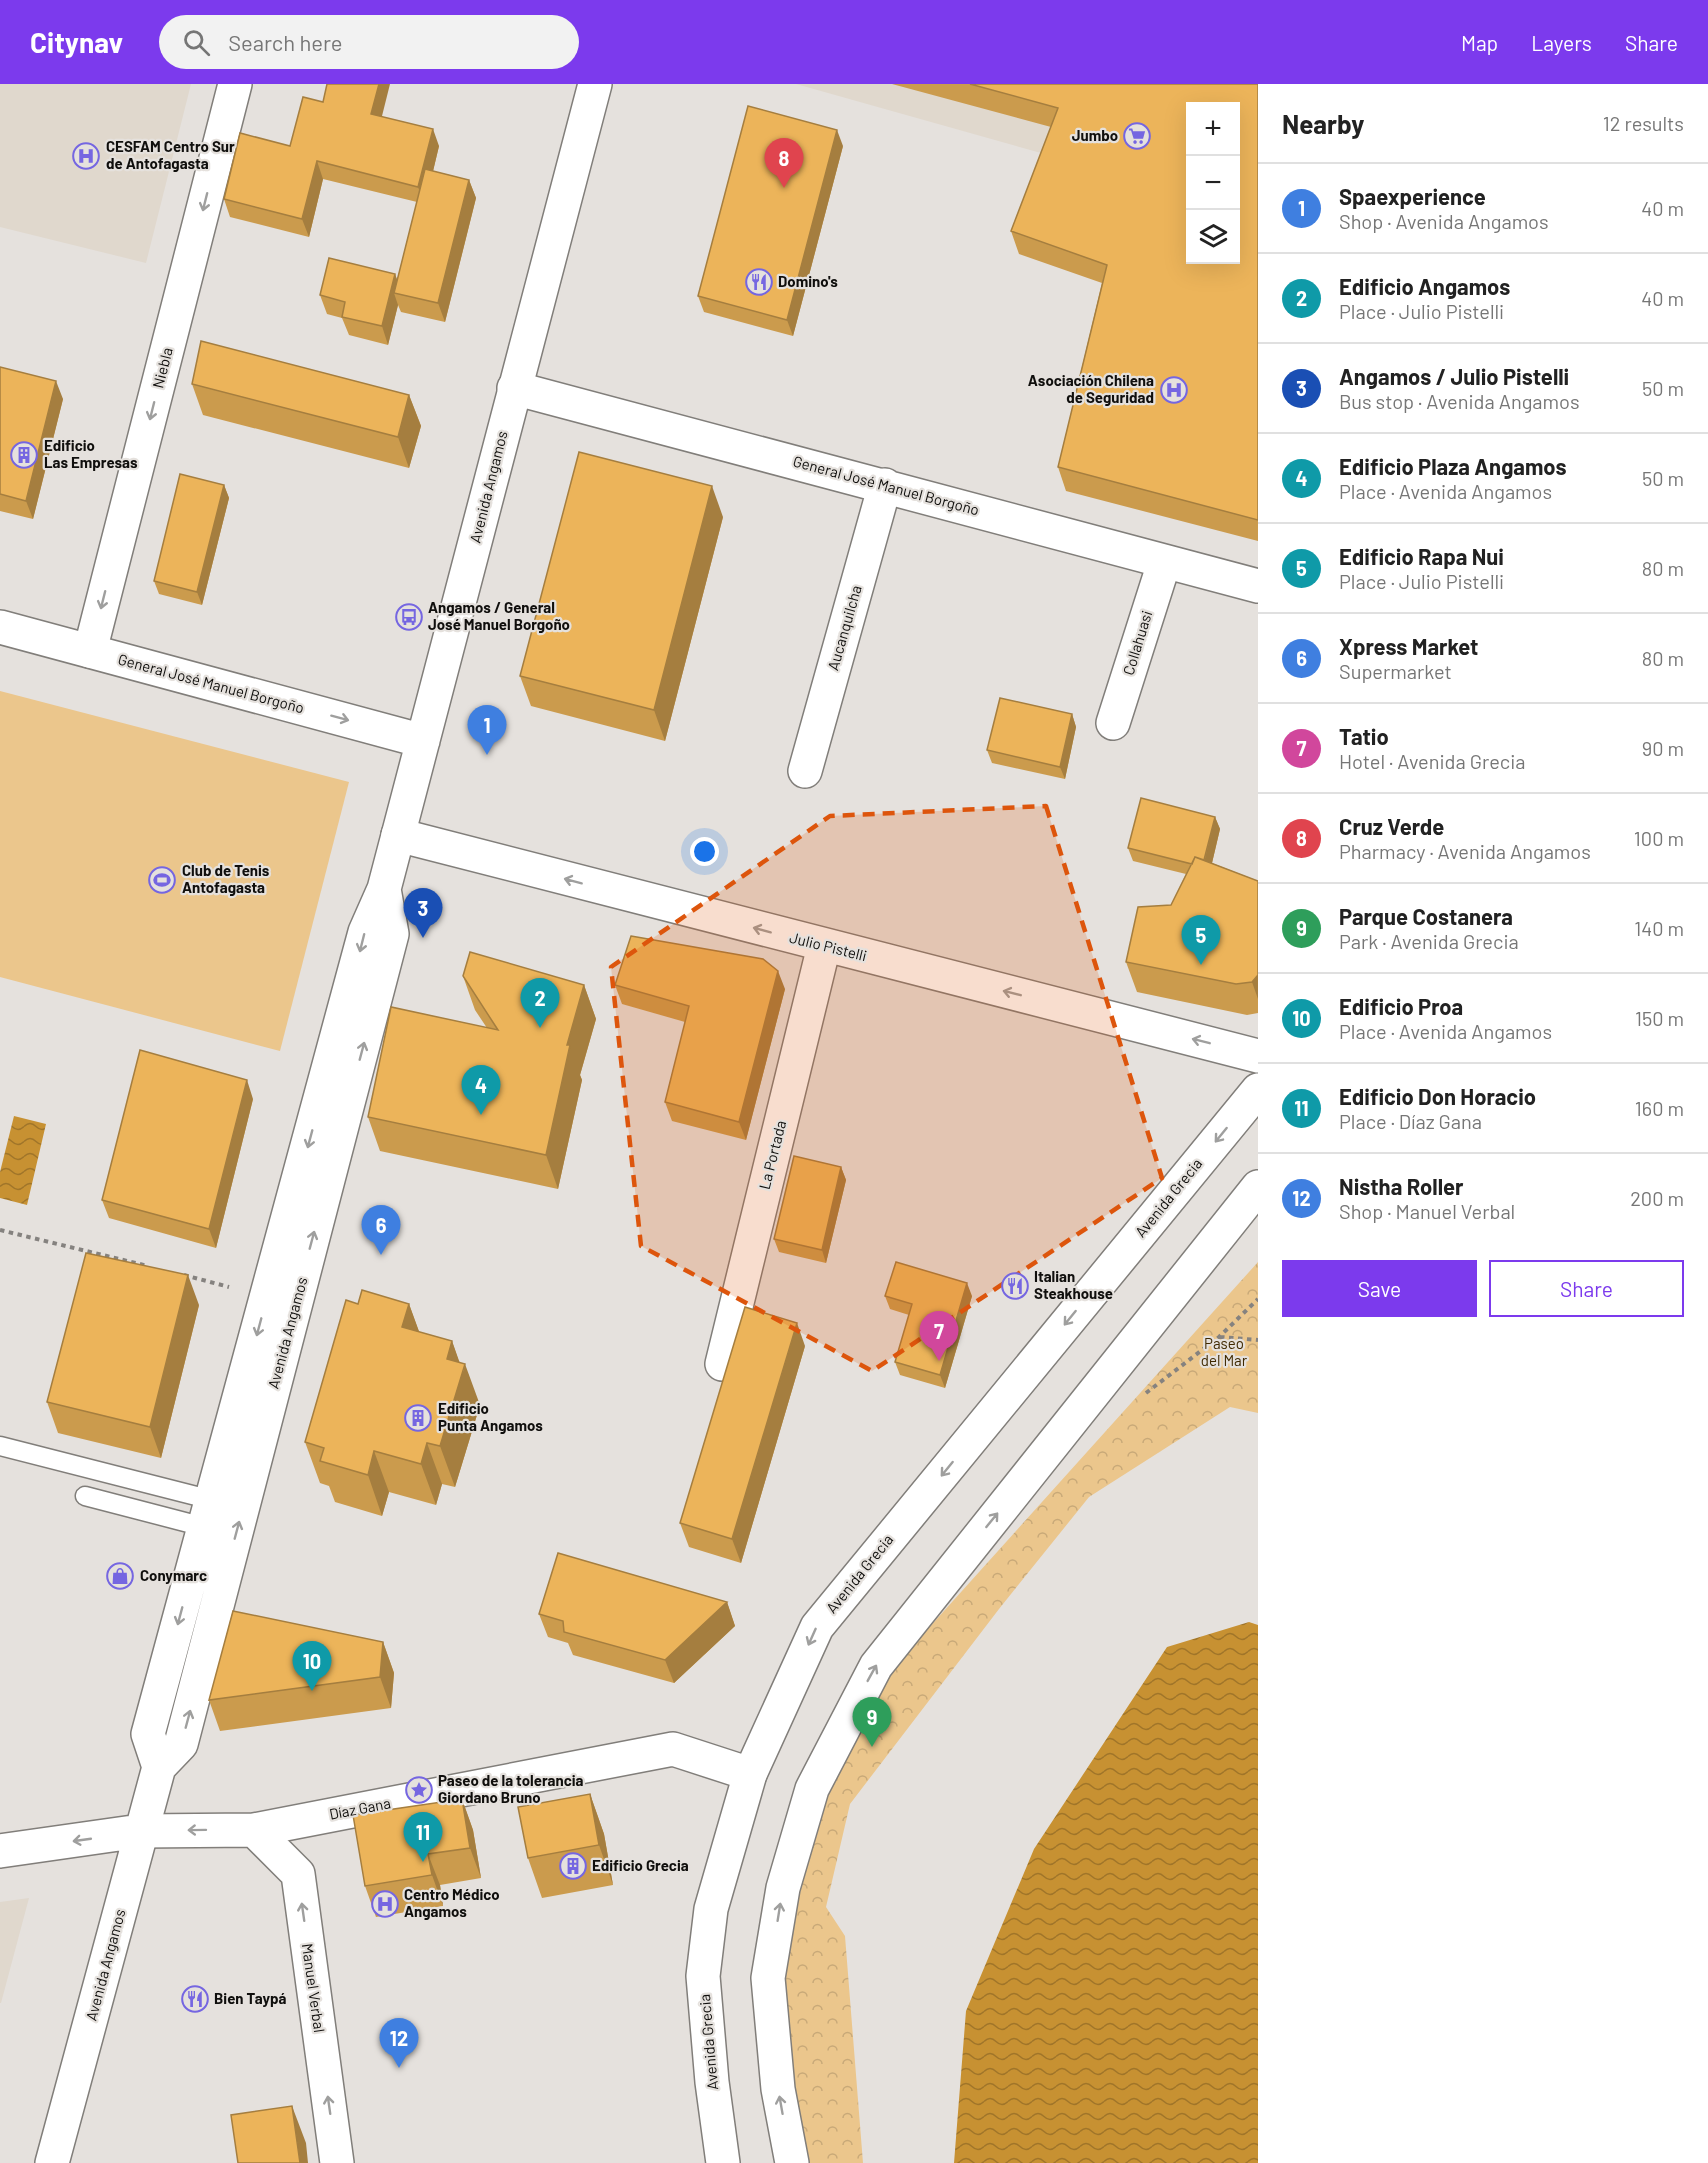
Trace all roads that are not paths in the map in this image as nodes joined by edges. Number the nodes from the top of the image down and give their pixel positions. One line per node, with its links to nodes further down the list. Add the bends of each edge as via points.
1 (235, 84): 8 (main road, Niebla, one-way to 8)
2 (595, 84): 3 (main road, Avenida Angamos)
3 (514, 388): 4 (main road, General José Manuel Borgoño); 10 (main road, Avenida Angamos)
4 (885, 485): 5 (main road, General José Manuel Borgoño); 11 (main road, Aucanquilcha)
5 (1164, 563): 6 (main road, General José Manuel Borgoño); 9 (main road, Collahuasi)
6 (1258, 586)
7 (0, 627): 8 (main road, General José Manuel Borgoño)
8 (90, 651): 10 (main road, General José Manuel Borgoño, one-way to 10)
9 (1113, 723)
10 (423, 741): 12 (main road, Avenida Angamos)
11 (805, 771)
12 (398, 835): 13 (main road, Avenida Angamos); 14 (main road, Julio Pistelli, one-way to 12)
13 (384, 889): 21 (main road, Avenida Angamos, one-way to 21, via 364,932); 22 (main road, Avenida Angamos, one-way to 13, via 181,1744 392,934)
14 (824, 946): 15 (main road, Julio Pistelli, one-way to 14); 18 (main road, La Portada)
15 (1258, 1056)
16 (1258, 1090): 23 (main road, Avenida Grecia, one-way to 23, via 817,1627)
17 (1258, 1187): 30 (main road, one-way to 17, via 778,2089 768,1978 783,1888 812,1789 876,1666)
18 (722, 1364)
19 (0, 1446): 21 (lane)
20 (84, 1496): 21 (lane)
21 (208, 1514): 22 (main road, Avenida Angamos, one-way to 22, via 148,1734)
22 (159, 1767): 25 (main road, Avenida Angamos)
23 (750, 1774): 24 (main road, Díaz Gana, via 673,1749); 29 (main road, Avenida Grecia, via 711,1909 703,1976)
24 (254, 1830): 25 (main road, Díaz Gana, one-way to 25); 28 (main road, Manuel Verbal, one-way to 24, via 298,1874)
25 (140, 1831): 26 (main road, Díaz Gana, one-way to 26); 27 (main road, Avenida Angamos)
26 (0, 1851)
27 (52, 2163)
28 (337, 2163)
29 (723, 2163)
30 (792, 2163)

